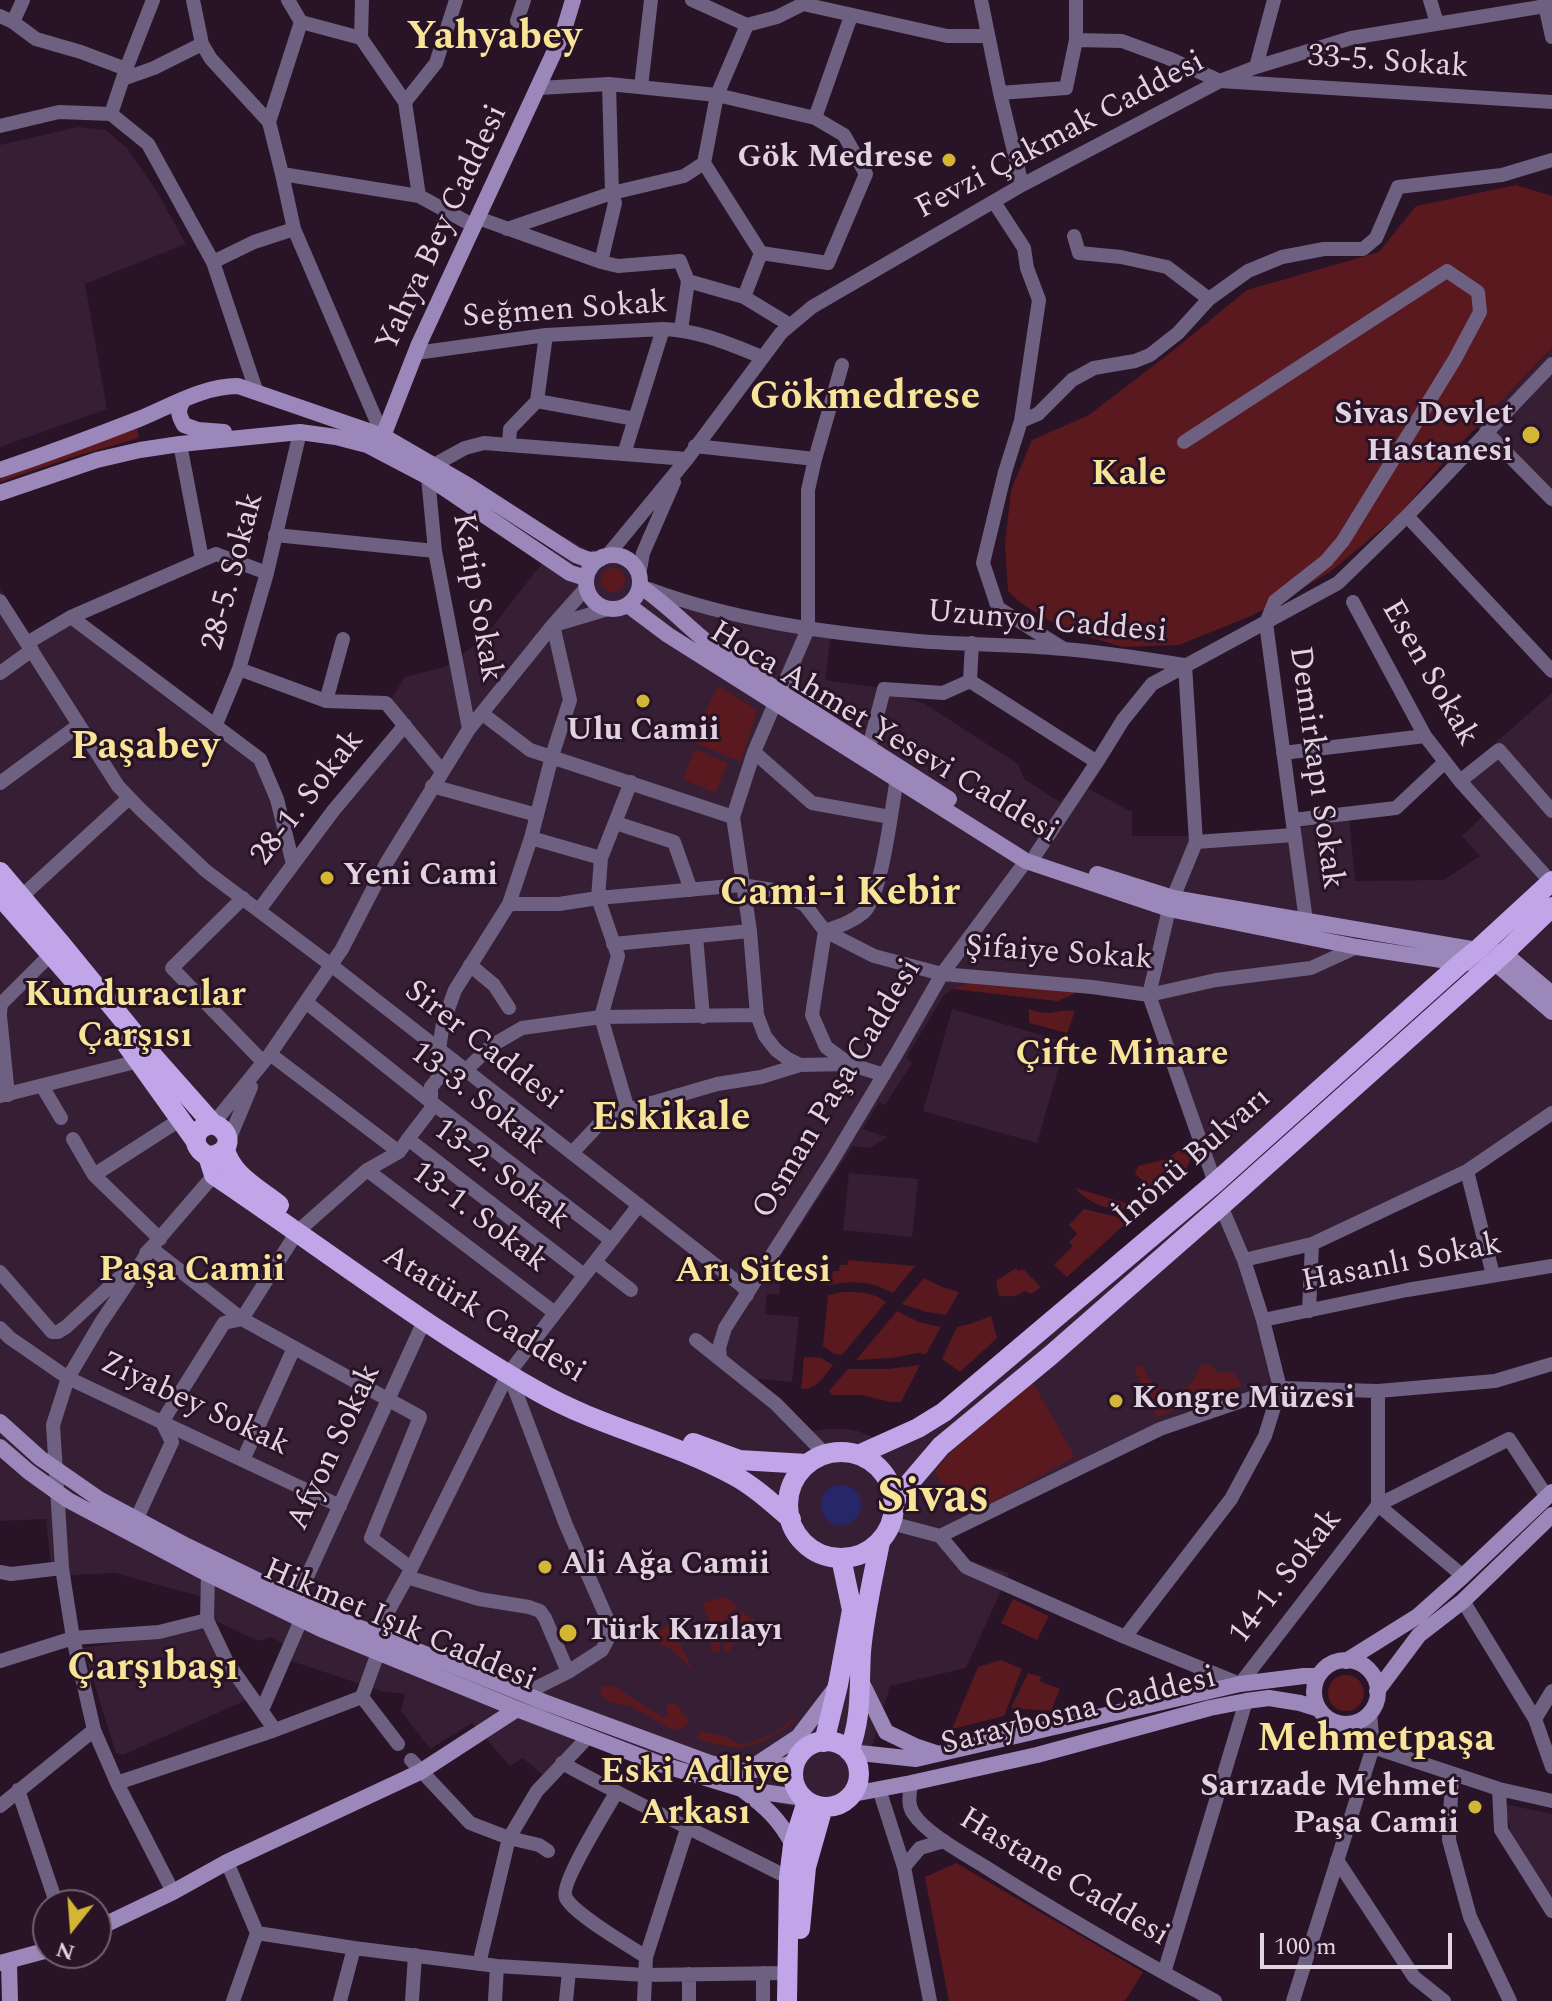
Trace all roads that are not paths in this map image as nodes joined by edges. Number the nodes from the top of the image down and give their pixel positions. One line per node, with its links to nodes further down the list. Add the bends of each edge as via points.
1 (23, 0): 18 (street)
2 (153, 0): 29 (street)
3 (193, 0): 27 (street)
4 (288, 0): 20 (street)
5 (362, 0): 25 (street)
6 (456, 0): 36 (street, via 436,63)
7 (524, 0): 19 (street)
8 (573, 0): 33 (street, Yahya Bey Caddesi)
9 (651, 0): 32 (street)
10 (692, 0): 22 (street)
11 (981, 0): 23 (street)
12 (1076, 0): 26 (street)
13 (1274, 0): 28 (street)
14 (1430, 0): 21 (street)
15 (804, 2): 17 (street); 22 (street)
16 (1547, 4): 21 (street, Fevzi Çakmak Caddesi); 24 (street)
17 (851, 16): 23 (street, via 947,36); 39 (street)
18 (6, 19): 29 (street, via 36,39 81,52)
19 (517, 21)
20 (301, 22): 25 (street); 40 (street)
21 (1437, 23): 28 (street, Fevzi Çakmak Caddesi, via 1351,38)
22 (747, 25): 35 (street)
23 (988, 36): 34 (street)
24 (1552, 37)
25 (361, 38): 36 (street)
26 (1076, 40): 30 (street, via 1122,41); 34 (street, via 1066,88)
27 (202, 44): 29 (street, via 154,68); 40 (street)
28 (1256, 67): 30 (street, Fevzi Çakmak Caddesi)
29 (124, 74): 38 (street)
30 (1220, 81): 37 (street, 33-5. Sokak); 45 (street, Fevzi Çakmak Caddesi)
31 (609, 84): 32 (street); 33 (street); 46 (street)
32 (641, 87): 35 (street)
33 (539, 88): 49 (street, Yahya Bey Caddesi)
34 (1000, 93): 45 (street)
35 (717, 95): 39 (street); 43 (street)
36 (405, 102): 47 (street)
37 (1552, 102)
38 (111, 114): 41 (street, via 59,112); 54 (street, via 148,144)
39 (815, 118): 53 (street, via 844,135 866,174 828,263)
40 (269, 122): 44 (street)
41 (0, 126)
42 (1552, 160): 58 (street, via 1502,175 1398,187 1376,238 1363,249 1282,257 1248,271)
43 (704, 163): 46 (street, via 684,176); 53 (street)
44 (282, 174): 47 (street); 50 (street)
45 (1022, 185): 48 (street, Fevzi Çakmak Caddesi)
46 (612, 193): 51 (street); 55 (street, via 615,203)
47 (419, 196): 49 (street)
48 (994, 202): 59 (street, Fevzi Çakmak Caddesi, via 812,307); 72 (street, via 1024,248 1039,300)
49 (476, 222): 51 (street); 63 (street, Yahya Bey Caddesi)
50 (294, 229): 54 (street); 76 (street)
51 (507, 229): 55 (street)
52 (1074, 236): 58 (street, via 1079,253 1167,267)
53 (761, 253): 57 (street)
54 (213, 262): 67 (street)
55 (601, 262): 56 (street, via 618,266 680,261)
56 (688, 281): 57 (street); 61 (street)
57 (744, 297): 59 (street)
58 (1209, 299): 72 (street, via 1150,355 1094,368 1072,380 1038,414)
59 (790, 325): 64 (street, Fevzi Çakmak Caddesi)
60 (663, 329): 61 (street, Seğmen Sokak); 62 (street, Seğmen Sokak); 71 (street)
61 (681, 330): 64 (street, Seğmen Sokak)
62 (546, 335): 63 (street, Seğmen Sokak); 69 (street)
63 (416, 353): 76 (street, Yahya Bey Caddesi)
64 (762, 357): 80 (street, Fevzi Çakmak Caddesi)
65 (1552, 364): 74 (street, Uzunyol Caddesi)
66 (842, 365): 83 (street)
67 (257, 393): 68 (street, via 222,386); 76 (street)
68 (184, 399): 70 (street); 75 (street, via 178,408 184,425)
69 (537, 401): 71 (street); 79 (street, via 510,429)
70 (139, 419): 81 (street, via 151,436); 85 (street)
71 (635, 419): 82 (street)
72 (1021, 421): 110 (street, via 983,563 998,608)
73 (300, 432): 75 (street); 86 (street, via 367,445); 90 (street, 28-5. Sokak)
74 (1486, 432): 88 (street); 89 (street, Uzunyol Caddesi)
75 (264, 435): 78 (street)
76 (383, 436): 86 (street)
77 (1184, 442): 103 (street, via 1447,271 1478,292 1480,312 1467,336 1343,541 1275,601)
78 (180, 444): 81 (street); 93 (street)
79 (509, 445): 82 (street); 86 (street, via 465,448)
80 (695, 446): 83 (street); 84 (street, Fevzi Çakmak Caddesi)
81 (140, 450): 87 (street)
82 (624, 454): 84 (street)
83 (815, 459): 105 (street, via 808,490)
84 (684, 463): 92 (street, Fevzi Çakmak Caddesi); 95 (street, Fevzi Çakmak Caddesi, via 643,553)
85 (0, 470)
86 (431, 471): 91 (street, Katip Sokak); 92 (street, via 576,555 589,560); 96 (street)
87 (0, 493)
88 (1552, 499)
89 (1407, 516): 103 (street, Uzunyol Caddesi, via 1338,583); 113 (street)
90 (275, 535): 91 (street); 94 (street, 28-5. Sokak)
91 (435, 551): 122 (street, Katip Sokak)
92 (603, 557): 95 (street, via 627,559); 96 (street, via 590,568)
93 (202, 559): 94 (street, via 216,554); 102 (street)
94 (267, 573): 112 (street, 28-5. Sokak)
95 (639, 580): 99 (street, via 636,597); 101 (street, Uzunyol Caddesi, via 685,603); 107 (street, Hoca Ahmet Yesevi Caddesi)
96 (586, 583): 100 (street, via 592,600); 104 (street)
97 (0, 601): 109 (street, Sirer Caddesi)
98 (1353, 602): 123 (street, Esen Sokak)
99 (628, 605): 100 (street); 116 (street, Hoca Ahmet Yesevi Caddesi, via 668,635)
100 (608, 609): 104 (street)
101 (715, 610): 105 (street, Uzunyol Caddesi); 107 (street, via 702,624)
102 (71, 617): 109 (street); 119 (street)
103 (1266, 623): 111 (street, Uzunyol Caddesi); 126 (street, Demirkapı Sokak)
104 (553, 625): 122 (street); 127 (street, via 570,700)
105 (808, 629): 108 (street, Uzunyol Caddesi); 116 (street)
106 (343, 639): 117 (street)
107 (701, 640): 116 (street, Hoca Ahmet Yesevi Caddesi)
108 (972, 643): 110 (street, Uzunyol Caddesi); 115 (street)
109 (29, 647): 114 (street); 120 (street, Sirer Caddesi)
110 (1064, 649): 111 (street, Uzunyol Caddesi)
111 (1185, 665): 128 (street, Osman Paşa Caddesi, via 1152,684); 144 (street)
112 (239, 669): 117 (street); 119 (street, 28-5. Sokak)
113 (1552, 671)
114 (0, 673)
115 (970, 681): 124 (street, via 943,693 884,689); 128 (street)
116 (778, 697): 124 (street, Hoca Ahmet Yesevi Caddesi); 125 (street); 131 (street, Hoca Ahmet Yesevi Caddesi)
117 (326, 701): 121 (street, via 386,703)
118 (488, 718): 127 (street, via 530,750)
119 (216, 724): 147 (street, via 260,759 277,799)
120 (79, 725): 134 (street); 136 (street, Sirer Caddesi)
121 (405, 725): 130 (street); 147 (street, 28-1. Sokak)
122 (469, 729): 130 (street)
123 (1425, 736): 126 (street); 129 (street, Esen Sokak)
124 (869, 747): 146 (street, Hoca Ahmet Yesevi Caddesi)
125 (754, 752): 139 (street); 140 (street, via 812,803)
126 (1283, 753): 142 (street, Demirkapı Sokak)
127 (552, 756): 133 (street); 138 (street)
128 (1097, 762): 146 (street, Osman Paşa Caddesi)
129 (1445, 762): 132 (street, Esen Sokak); 142 (street, via 1396,808)
130 (442, 771): 135 (street)
131 (897, 778): 140 (street); 146 (street, Hoca Ahmet Yesevi Caddesi)
132 (1460, 781): 137 (street, via 1499,750); 149 (street, Esen Sokak)
133 (631, 782): 139 (street); 141 (street)
134 (0, 783)
135 (432, 786): 138 (street); 167 (street)
136 (129, 798): 152 (street); 153 (street, Sirer Caddesi, via 206,871)
137 (1552, 811)
138 (537, 815): 143 (street)
139 (733, 817): 150 (street)
140 (890, 817): 161 (street, via 879,883 867,909)
141 (616, 823): 145 (street); 151 (street, via 674,842)
142 (1294, 828): 144 (street); 159 (street, Demirkapı Sokak)
143 (531, 838): 145 (street); 155 (street)
144 (1196, 842): 156 (street)
145 (601, 858): 154 (street)
146 (1031, 858): 156 (street, Hoca Ahmet Yesevi Caddesi); 169 (street, Osman Paşa Caddesi)
147 (293, 864): 158 (street, 28-1. Sokak)
148 (0, 872): 152 (main road, Atatürk Caddesi)
149 (1551, 881): 166 (main road, İnönü Bulvarı)
150 (742, 885): 151 (street); 160 (street); 161 (street, via 779,891 805,905)
151 (691, 890): 154 (street)
152 (10, 896): 165 (main road, Atatürk Caddesi); 194 (main road, Atatürk Caddesi, via 61,944)
153 (243, 898): 158 (street, Sirer Caddesi); 180 (street, 13-2. Sokak, via 172,968)
154 (598, 898): 155 (street); 163 (street)
155 (509, 904): 168 (street)
156 (1171, 904): 159 (street, Hoca Ahmet Yesevi Caddesi); 164 (street, Hoca Ahmet Yesevi Caddesi); 171 (street)
157 (1552, 907): 166 (main road, İnönü Bulvarı)
158 (259, 910): 167 (street, Sirer Caddesi)
159 (1306, 921): 166 (street, Hoca Ahmet Yesevi Caddesi)
160 (750, 931): 162 (street); 176 (street)
161 (825, 931): 169 (street, Şifaiye Sokak, via 874,956); 183 (street, via 812,1015 826,1047)
162 (696, 936): 163 (street); 178 (street)
163 (613, 944): 177 (street, via 618,956)
164 (1357, 947): 166 (street, Hoca Ahmet Yesevi Caddesi); 171 (street, Şifaiye Sokak, via 1311,968)
165 (51, 954): 175 (street, via 1,1004); 182 (main road, Atatürk Caddesi)
166 (1484, 957): 170 (street); 174 (street); 203 (main road, İnönü Bulvarı); 205 (main road, İnönü Bulvarı)
167 (331, 965): 172 (street); 179 (street, Sirer Caddesi)
168 (470, 965): 173 (street, via 494,985); 179 (street, via 455,990)
169 (942, 974): 171 (street, Şifaiye Sokak); 186 (street, Osman Paşa Caddesi)
170 (1552, 994)
171 (1149, 995): 203 (street)
172 (307, 1003): 180 (street); 189 (street, 13-3. Sokak)
173 (509, 1008)
174 (1552, 1012)
175 (0, 1014): 188 (street)
176 (757, 1015): 178 (street); 184 (street, via 776,1050)
177 (601, 1017): 178 (street); 185 (street, via 522,1028 491,1046); 190 (street)
178 (703, 1017)
179 (439, 1049): 181 (street, Sirer Caddesi)
180 (266, 1058): 194 (street); 197 (street); 198 (street, 13-2. Sokak)
181 (453, 1060): 185 (street, Sirer Caddesi); 189 (street, via 431,1087)
182 (139, 1061): 187 (street); 193 (main road, Atatürk Caddesi)
183 (849, 1064): 184 (street); 186 (street)
184 (800, 1065): 190 (street)
185 (466, 1070): 199 (street, Sirer Caddesi)
186 (884, 1075): 217 (street, Osman Paşa Caddesi)
187 (42, 1086): 188 (street); 192 (street)
188 (4, 1096)
189 (431, 1102): 196 (street); 207 (street, 13-3. Sokak)
190 (628, 1110): 199 (street, via 601,1122)
191 (1551, 1114): 201 (street)
192 (61, 1118)
193 (181, 1119): 197 (main road, Atatürk Caddesi); 202 (street)
194 (213, 1124): 197 (main road, via 200,1129)
195 (73, 1139): 202 (street)
196 (408, 1139): 198 (street, 13-2. Sokak); 214 (street, 13-2. Sokak)
197 (214, 1152): 206 (main road, Atatürk Caddesi); 206 (main road, Atatürk Caddesi); 208 (street)
198 (399, 1152): 200 (street)
199 (572, 1153): 204 (street, Sirer Caddesi)
200 (367, 1170): 206 (street); 219 (street, 13-1. Sokak)
201 (1467, 1171): 209 (street); 215 (street)
202 (94, 1175): 208 (street)
203 (1215, 1183): 236 (main road, İnönü Bulvarı, via 944,1412)
204 (639, 1205): 207 (street); 217 (street, Sirer Caddesi, via 745,1287)
205 (1221, 1206): 210 (street); 242 (main road, İnönü Bulvarı, via 941,1446)
206 (301, 1228): 220 (street); 221 (main road, Atatürk Caddesi); 228 (main road, Atatürk Caddesi)
207 (611, 1240): 211 (street)
208 (155, 1244): 213 (street, via 58,1332 44,1326); 220 (street); 229 (street)
209 (1312, 1244): 210 (street); 218 (street)
210 (1244, 1260): 222 (street)
211 (595, 1262): 214 (street); 216 (street)
212 (1552, 1266): 215 (street, Hasanlı Sokak)
213 (0, 1272)
214 (584, 1275): 219 (street)
215 (1493, 1275): 218 (street, Hasanlı Sokak)
216 (631, 1290)
217 (747, 1295): 226 (street, Osman Paşa Caddesi, via 721,1337)
218 (1309, 1311): 222 (street, Hasanlı Sokak)
219 (555, 1313): 228 (street)
220 (242, 1319): 225 (street); 234 (street, via 224,1323)
221 (425, 1319): 228 (main road, Atatürk Caddesi); 232 (street, Afyon Sokak)
222 (1263, 1320): 230 (street)
223 (0, 1328): 229 (street, Ziyabey Sokak)
224 (696, 1340): 226 (street)
225 (294, 1348): 232 (street); 238 (street)
226 (720, 1357): 237 (street, via 776,1404)
227 (1552, 1364): 231 (street, via 1495,1381)
228 (511, 1370): 237 (main road, Atatürk Caddesi, via 739,1460); 246 (main road, Atatürk Caddesi, via 571,1408 735,1475); 255 (street); 267 (street, via 566,1525 609,1623 602,1650)
229 (68, 1378): 234 (street, Ziyabey Sokak); 239 (street, via 53,1425)
230 (1280, 1388): 231 (street); 249 (street, via 1160,1429); 262 (street, via 1265,1436 1231,1499)
231 (1378, 1391): 243 (street)
232 (389, 1400): 244 (street, Afyon Sokak); 255 (street, via 420,1417 371,1538)
233 (0, 1422): 239 (street, Hikmet Işık Caddesi)
234 (162, 1422): 238 (street, Ziyabey Sokak); 247 (street, via 172,1442)
235 (1, 1449): 240 (street, Hikmet Işık Caddesi)
236 (858, 1455): 237 (main road, via 837,1453); 242 (main road, via 885,1476)
237 (817, 1459): 246 (main road, via 792,1486)
238 (243, 1460): 244 (street, Ziyabey Sokak)
239 (55, 1469): 240 (street); 247 (street, Hikmet Işık Caddesi)
240 (56, 1491): 252 (street); 254 (street, Hikmet Işık Caddesi)
241 (1549, 1494): 243 (street, via 1509,1439); 256 (street)
242 (894, 1501): 248 (main road)
243 (1378, 1505): 256 (street); 270 (street, 14-1. Sokak)
244 (340, 1506): 257 (street, Afyon Sokak)
245 (1552, 1515): 258 (street)
246 (791, 1519): 251 (main road, via 809,1547)
247 (136, 1520): 257 (street, Hikmet Işık Caddesi)
248 (891, 1523): 249 (street); 250 (main road)
249 (940, 1536): 262 (street, via 966,1567)
250 (880, 1542): 251 (main road); 269 (main road)
251 (841, 1558): 271 (main road, via 852,1610)
252 (62, 1568): 253 (street); 263 (street)
253 (0, 1572)
254 (208, 1573): 259 (street); 260 (street, Hikmet Işık Caddesi)
255 (409, 1573): 261 (street); 267 (street, via 468,1596 540,1611)
256 (1463, 1576): 266 (street, via 1418,1616)
257 (296, 1601): 261 (street, Hikmet Işık Caddesi)
258 (1463, 1601): 272 (street, via 1419,1635); 281 (street)
259 (207, 1620): 263 (street, via 159,1632); 279 (street, via 227,1662)
260 (301, 1620): 264 (street, Hikmet Işık Caddesi); 279 (street)
261 (375, 1635): 275 (street, Hikmet Işık Caddesi)
262 (1125, 1637): 270 (street)
263 (73, 1638): 265 (street); 283 (street)
264 (378, 1653): 274 (street); 275 (street, Hikmet Işık Caddesi)
265 (0, 1661)
266 (1346, 1661): 268 (street, via 1330,1665); 272 (street, via 1368,1669)
267 (568, 1672): 275 (street); 277 (street)
268 (1318, 1676): 270 (street, Saraybosna Caddesi); 278 (street, via 1314,1693)
269 (861, 1681): 289 (main road); 290 (street, via 886,1732)
270 (1240, 1684): 290 (street, Saraybosna Caddesi)
271 (838, 1685): 286 (main road); 295 (street, via 798,1737)
272 (1377, 1691): 280 (street)
273 (1552, 1691): 281 (street)
274 (362, 1697): 284 (street); 287 (street)
275 (520, 1701): 277 (street, Hikmet Işık Caddesi); 285 (street, Hikmet Işık Caddesi); 293 (street)
276 (1246, 1701): 278 (street, Saraybosna Caddesi, via 1269,1698); 298 (street, Saraybosna Caddesi); 332 (street)
277 (544, 1702): 295 (street, Hikmet Işık Caddesi, via 710,1763)
278 (1319, 1709): 282 (street)
279 (262, 1710): 284 (street)
280 (1370, 1712): 282 (street, via 1358,1721); 288 (street)
281 (1535, 1719): 294 (street)
282 (1339, 1723): 288 (street)
283 (94, 1730): 297 (street); 302 (street)
284 (275, 1730): 297 (street)
285 (589, 1736): 292 (street); 299 (street, Hikmet Işık Caddesi)
286 (824, 1742): 289 (main road); 291 (main road, via 807,1748)
287 (398, 1744)
288 (1373, 1747): 296 (street); 313 (street)
289 (850, 1751): 290 (street, Saraybosna Caddesi, via 916,1759); 304 (main road, via 859,1772)
290 (938, 1754)
291 (796, 1762): 295 (street, Hikmet Işık Caddesi); 306 (main road, via 795,1783)
292 (562, 1763): 303 (street); 309 (street, via 537,1791)
293 (416, 1766): 309 (street, via 470,1823); 314 (street)
294 (1552, 1767)
295 (748, 1770)
296 (1452, 1774): 301 (street); 350 (street, via 1449,1840 1470,1917)
297 (117, 1783): 318 (street)
298 (911, 1783): 300 (street, Saraybosna Caddesi); 310 (street, Hastane Caddesi, via 912,1812)
299 (742, 1789): 306 (street, Hikmet Işık Caddesi); 311 (street, via 783,1826)
300 (879, 1789): 304 (street, Saraybosna Caddesi); 315 (street)
301 (1499, 1789): 305 (street); 319 (street, via 1501,1830)
302 (18, 1790): 307 (street); 317 (street)
303 (616, 1793): 308 (street); 325 (street, via 573,1869 566,1898)
304 (853, 1794): 306 (main road, via 834,1806)
305 (1552, 1801)
306 (811, 1802): 311 (main road); 345 (main road, via 799,1932)
307 (0, 1806)
308 (688, 1826): 316 (street); 325 (street)
309 (509, 1838): 312 (street); 327 (street)
310 (944, 1841): 315 (street, via 920,1848); 332 (street, Hastane Caddesi)
311 (793, 1845): 316 (main road)
312 (548, 1851)
313 (1337, 1860): 348 (street); 349 (street, via 1414,1977)
314 (227, 1862): 318 (street); 321 (street)
315 (904, 1867): 346 (street)
316 (789, 1878): 331 (main road)
317 (52, 1889)
318 (173, 1892): 320 (street)
319 (1552, 1911)
320 (112, 1921)
321 (257, 1933): 322 (street); 336 (street)
322 (354, 1948): 324 (street); 337 (street)
323 (32, 1954): 326 (street)
324 (415, 1955): 327 (street); 338 (street)
325 (646, 1957): 334 (street)
326 (4, 1962): 335 (street)
327 (479, 1964): 328 (street)
328 (497, 1966): 329 (street); 339 (street)
329 (569, 1971): 334 (street); 340 (street)
330 (763, 1973): 331 (street); 333 (street); 343 (street)
331 (787, 1973): 344 (main road)
332 (1164, 1973): 347 (street, Hastane Caddesi)
333 (689, 1974): 334 (street); 342 (street)
334 (645, 1975): 341 (street)
335 (10, 2001)
336 (233, 2001)
337 (340, 2001)
338 (412, 2001)
339 (495, 2001)
340 (566, 2001)
341 (644, 2001)
342 (689, 2001)
343 (763, 2001)
344 (787, 2001)
345 (800, 2001)
346 (930, 2001)
347 (1215, 2001)
348 (1293, 2001)
349 (1444, 2001)
350 (1510, 2001)

